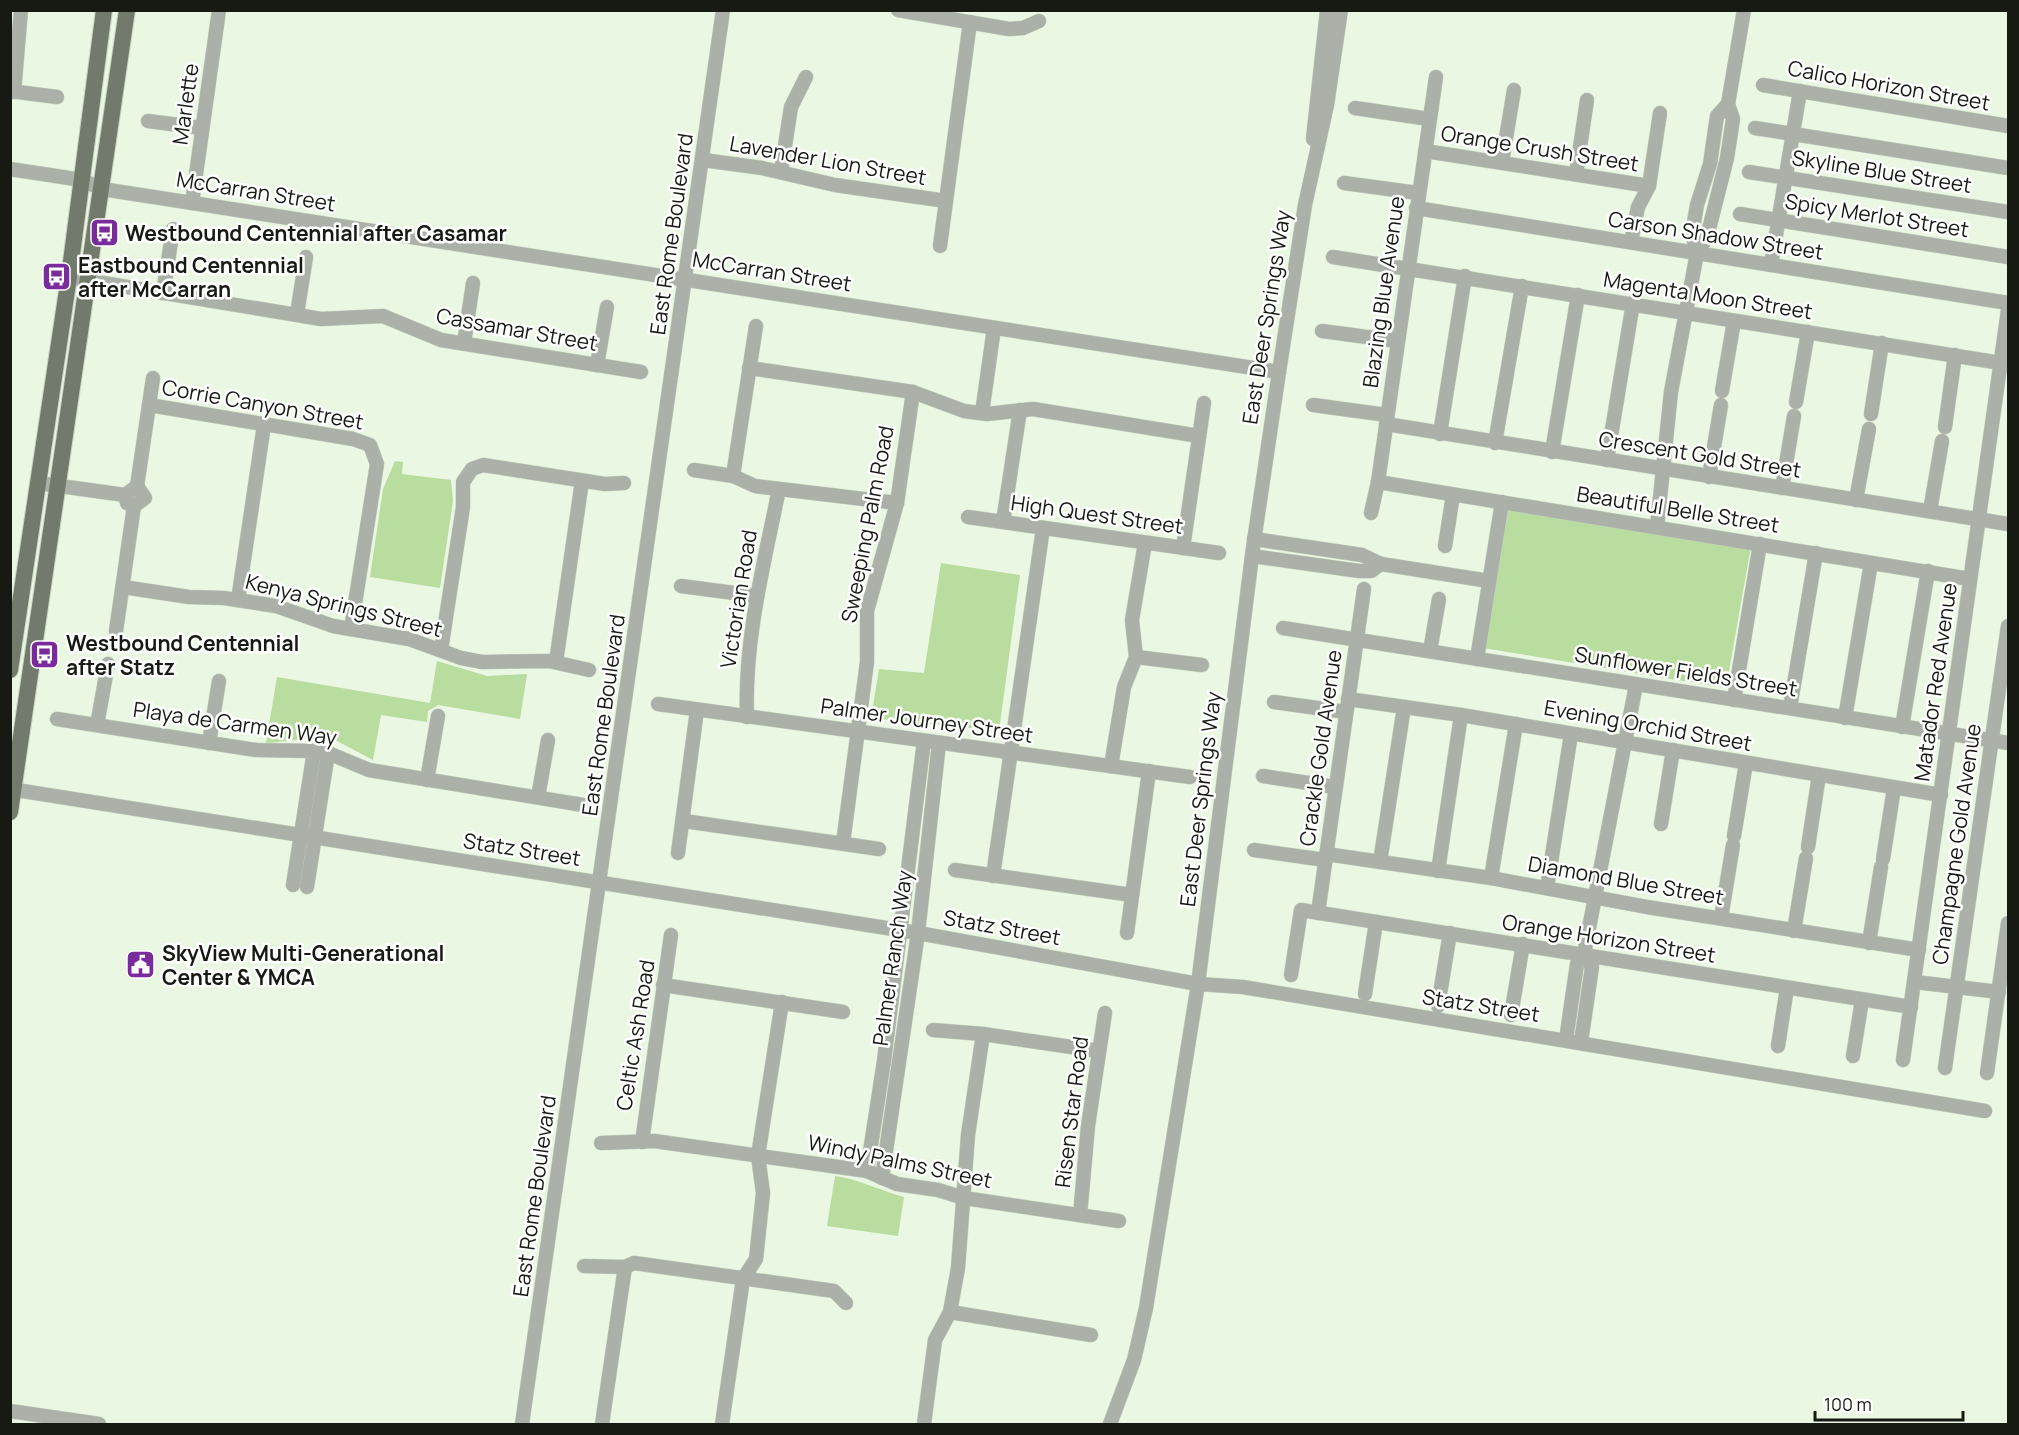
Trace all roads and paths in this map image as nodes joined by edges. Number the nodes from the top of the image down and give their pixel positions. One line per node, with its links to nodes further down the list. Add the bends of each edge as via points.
1 (21, 10): 16 (street)
2 (104, 10): 38 (main road)
3 (127, 10): 41 (main road)
4 (219, 10): 26 (street, Marlette)
5 (723, 10): 29 (street, East Rome Boulevard)
6 (898, 10): 11 (street)
7 (1327, 10): 35 (street, East Deer Springs Way)
8 (1341, 10): 35 (street, East Deer Springs Way, via 1327,105)
9 (1744, 10): 52 (street, via 1728,104 1733,119 1726,158 1707,237)
10 (1039, 21): 11 (street, via 1009,29)
11 (970, 22): 43 (street)
12 (806, 77): 33 (street, via 791,107)
13 (1436, 77): 22 (street, Blazing Blue Avenue)
14 (1763, 85): 17 (street, Calico Horizon Street)
15 (1514, 90): 30 (street)
16 (12, 91): 18 (street)
17 (1800, 92): 24 (street, Calico Horizon Street); 27 (street)
18 (57, 97)
19 (1587, 100): 36 (street)
20 (1355, 108): 22 (street)
21 (1660, 113): 40 (street)
22 (1429, 119): 28 (street, Blazing Blue Avenue)
23 (148, 121): 26 (street)
24 (2008, 126)
25 (1755, 128): 27 (street)
26 (202, 129): 44 (street, Marlette)
27 (1793, 134): 31 (street); 37 (street)
28 (1425, 151): 30 (street, Orange Crush Street); 42 (street, Blazing Blue Avenue)
29 (703, 160): 33 (street, Lavender Lion Street); 60 (street, East Rome Boulevard)
30 (1502, 162): 36 (street, Orange Crush Street)
31 (2008, 168)
32 (10, 169): 38 (street, McCarran Street)
33 (781, 172): 43 (street, Lavender Lion Street, via 835,185)
34 (1749, 172): 37 (street, Skyline Blue Street)
35 (1311, 174): 85 (street, East Deer Springs Way)
36 (1576, 174): 40 (street, Orange Crush Street)
37 (1786, 177): 46 (street, Skyline Blue Street); 48 (street)
38 (82, 180): 41 (street, McCarran Street); 59 (main road)
39 (1344, 183): 42 (street)
40 (1649, 186): 50 (street, via 1638,207)
41 (102, 189): 44 (street, McCarran Street); 61 (main road)
42 (1418, 193): 45 (street, Blazing Blue Avenue)
43 (946, 201): 51 (street)
44 (192, 203): 60 (street, McCarran Street)
45 (1416, 208): 50 (street, Carson Shadow Street); 57 (street, Blazing Blue Avenue)
46 (2008, 212)
47 (1740, 214): 48 (street, Spicy Merlot Street)
48 (1779, 220): 55 (street, Spicy Merlot Street); 56 (street)
49 (173, 229): 64 (street)
50 (1631, 242): 52 (street, Carson Shadow Street)
51 (940, 246)
52 (1697, 253): 56 (street, Carson Shadow Street); 70 (street)
53 (306, 257): 71 (street)
54 (1333, 257): 57 (street, Magenta Moon Street)
55 (2008, 257)
56 (1771, 266): 67 (street, Carson Shadow Street)
57 (1408, 267): 58 (street, Magenta Moon Street); 77 (street, Blazing Blue Avenue)
58 (1465, 276): 63 (street, Magenta Moon Street); 98 (street)
59 (69, 277): 61 (street, Cassamar Street); 110 (main road)
60 (686, 278): 74 (street, McCarran Street); 220 (street, East Rome Boulevard)
61 (88, 280): 64 (street, Cassamar Street); 112 (main road)
62 (473, 283): 78 (street)
63 (1522, 286): 65 (street, Magenta Moon Street); 101 (street)
64 (164, 293): 71 (street, Cassamar Street)
65 (1578, 295): 66 (street, Magenta Moon Street); 102 (street)
66 (1633, 303): 70 (street, Magenta Moon Street); 103 (street)
67 (2008, 303)
68 (607, 307): 82 (street)
69 (2008, 310): 81 (street, Matador Red Avenue)
70 (1688, 312): 72 (street, Magenta Moon Street); 105 (street, via 1671,393)
71 (297, 314): 78 (street, Cassamar Street, via 333,320 383,316 441,339)
72 (1734, 321): 76 (street, Magenta Moon Street); 107 (street)
73 (756, 326): 83 (street)
74 (994, 328): 85 (street, McCarran Street); 92 (street)
75 (1322, 331): 77 (street)
76 (1808, 332): 79 (street, Magenta Moon Street); 114 (street)
77 (1397, 341): 94 (street, Blazing Blue Avenue)
78 (464, 343): 82 (street, Cassamar Street)
79 (1882, 343): 80 (street, Magenta Moon Street); 93 (street)
80 (1955, 355): 81 (street, Magenta Moon Street); 96 (street)
81 (2001, 363): 125 (street, Matador Red Avenue)
82 (597, 365): 84 (street, Cassamar Street)
83 (749, 368): 87 (street); 106 (street)
84 (641, 372)
85 (1279, 372): 130 (street, East Deer Springs Way)
86 (153, 378): 89 (street)
87 (913, 392): 92 (street, via 944,405); 120 (street, Sweeping Palm Road)
88 (1204, 403): 99 (street)
89 (149, 405): 95 (street, Corrie Canyon Street); 113 (street)
90 (1313, 405): 94 (street, Crescent Gold Street)
91 (1020, 410): 92 (street); 99 (street); 126 (street)
92 (981, 413)
93 (1871, 414)
94 (1386, 420): 98 (street, Crescent Gold Street); 109 (street, Blazing Blue Avenue)
95 (264, 425): 148 (street); 151 (street, Corrie Canyon Street, via 370,445 377,464)
96 (1945, 427)
97 (1869, 429): 118 (street)
98 (1440, 434): 101 (street, Crescent Gold Street)
99 (1199, 436): 134 (street)
100 (1941, 441): 122 (street)
101 (1496, 443): 102 (street, Crescent Gold Street)
102 (1552, 452): 103 (street, Crescent Gold Street)
103 (1607, 460): 105 (street, Crescent Gold Street)
104 (694, 470): 106 (street)
105 (1665, 470): 107 (street, Crescent Gold Street); 128 (street)
106 (733, 476): 115 (street, via 746,484)
107 (1709, 477): 114 (street, Crescent Gold Street)
108 (582, 481): 111 (street); 154 (street, via 483,465 472,469 463,482 463,507); 158 (street)
109 (1378, 482): 117 (street, Beautiful Belle Street); 123 (street, Blazing Blue Avenue)
110 (38, 483): 112 (street); 161 (main road)
111 (624, 483)
112 (59, 486): 116 (street); 202 (main road)
113 (137, 486): 116 (street); 121 (street, via 145,498)
114 (1782, 488): 118 (street, Crescent Gold Street)
115 (779, 489): 120 (street); 146 (street, Victorian Road)
116 (125, 495): 121 (street, via 127,503)
117 (1453, 495): 119 (street, Beautiful Belle Street); 133 (street)
118 (1856, 500): 122 (street, Crescent Gold Street)
119 (1502, 502): 128 (street, Beautiful Belle Street); 142 (street)
120 (897, 503): 180 (street, Sweeping Palm Road, via 867,611 867,662)
121 (134, 506): 144 (street)
122 (1930, 512): 125 (street, Crescent Gold Street)
123 (1371, 513)
124 (969, 517): 126 (street, High Quest Street)
125 (1978, 519): 127 (street, Crescent Gold Street); 141 (street, Matador Red Avenue)
126 (1003, 522): 129 (street, High Quest Street)
127 (2008, 524)
128 (1657, 527): 132 (street, Beautiful Belle Street)
129 (1042, 528): 131 (street, High Quest Street); 192 (street)
130 (1254, 539): 137 (street, East Deer Springs Way); 139 (street, via 1362,555)
131 (1145, 543): 134 (street, High Quest Street); 156 (street, via 1132,620)
132 (1760, 544): 135 (street, Beautiful Belle Street); 165 (street)
133 (1445, 546)
134 (1183, 548): 136 (street, High Quest Street)
135 (1816, 553): 138 (street, Beautiful Belle Street); 170 (street)
136 (1219, 554)
137 (1252, 556): 139 (street, via 1359,571); 241 (street, East Deer Springs Way)
138 (1871, 562): 140 (street, Beautiful Belle Street); 175 (street)
139 (1381, 564): 142 (street)
140 (1928, 571): 141 (street, Beautiful Belle Street); 179 (street)
141 (1970, 579): 182 (street, Matador Red Avenue)
142 (1490, 581): 157 (street)
143 (681, 586): 146 (street)
144 (123, 587): 148 (street, Kenya Springs Street); 152 (street)
145 (1364, 589): 153 (street, Crackle Gold Avenue)
146 (757, 596): 174 (street, Victorian Road, via 746,683)
147 (1439, 599): 155 (street)
148 (238, 600): 151 (street, Kenya Springs Street, via 276,606)
149 (2008, 626): 185 (street, Champagne Gold Avenue)
150 (1283, 628): 153 (street, Sunflower Fields Street)
151 (351, 629): 154 (street, Kenya Springs Street, via 409,639)
152 (116, 631)
153 (1356, 639): 155 (street, Sunflower Fields Street); 168 (street, Crackle Gold Avenue)
154 (441, 650): 158 (street, Kenya Springs Street, via 482,662)
155 (1430, 651): 157 (street, Sunflower Fields Street)
156 (1136, 657): 160 (street); 194 (street, via 1124,687)
157 (1477, 659): 164 (street, Sunflower Fields Street)
158 (556, 662): 162 (street, Kenya Springs Street)
159 (108, 664): 178 (street)
160 (1202, 665)
161 (10, 670)
162 (589, 670)
163 (219, 681): 186 (street)
164 (1636, 685): 165 (street, Sunflower Fields Street); 188 (street)
165 (1734, 700): 170 (street, Sunflower Fields Street)
166 (1274, 702): 168 (street, Evening Orchid Street)
167 (658, 704): 171 (street, Palmer Journey Street)
168 (1347, 705): 169 (street, Evening Orchid Street); 200 (street, Crackle Gold Avenue)
169 (1404, 707): 172 (street, Evening Orchid Street); 215 (street)
170 (1790, 708): 175 (street, Sunflower Fields Street)
171 (697, 710): 174 (street, Palmer Journey Street); 207 (street)
172 (1461, 715): 177 (street, Evening Orchid Street); 217 (street)
173 (438, 716): 199 (street)
174 (747, 717): 180 (street, Palmer Journey Street)
175 (1845, 718): 179 (street, Sunflower Fields Street)
176 (57, 719): 178 (street, Playa de Carmen Way)
177 (1516, 724): 181 (street, Evening Orchid Street); 219 (street)
178 (98, 725): 186 (street, Playa de Carmen Way)
179 (1902, 727): 182 (street, Sunflower Fields Street)
180 (858, 732): 184 (street, Palmer Journey Street); 210 (street, Sweeping Palm Road)
181 (1571, 734): 188 (street, Evening Orchid Street); 222 (street)
182 (1949, 734): 185 (street, Sunflower Fields Street); 203 (street, Matador Red Avenue)
183 (548, 740): 204 (street)
184 (924, 741): 187 (street, Palmer Journey Street); 229 (street, Palmer Ranch Way)
185 (1992, 741): 189 (street, Sunflower Fields Street); 243 (street, Champagne Gold Avenue)
186 (209, 743): 191 (street, Playa de Carmen Way, via 268,751)
187 (939, 743): 192 (street, Palmer Journey Street); 231 (street, Palmer Ranch Way)
188 (1626, 743): 190 (street, Evening Orchid Street); 224 (street)
189 (2008, 743)
190 (1672, 750): 193 (street, Evening Orchid Street); 208 (street)
191 (321, 752): 199 (street, Playa de Carmen Way, via 369,770); 209 (street)
192 (1011, 753): 194 (street, Palmer Journey Street); 218 (street)
193 (1746, 763): 196 (street, Evening Orchid Street); 226 (street)
194 (1111, 766): 195 (street, Palmer Journey Street)
195 (1149, 771): 198 (street, Palmer Journey Street); 223 (street)
196 (1819, 775): 201 (street, Evening Orchid Street); 230 (street)
197 (1263, 776): 200 (street)
198 (1190, 777)
199 (427, 780): 204 (street, Playa de Carmen Way)
200 (1335, 787): 214 (street, Crackle Gold Avenue)
201 (1894, 788): 203 (street, Evening Orchid Street); 235 (street)
202 (12, 790): 206 (main road); 209 (street, Statz Street)
203 (1941, 795): 237 (street, Matador Red Avenue)
204 (538, 798): 205 (street, Playa de Carmen Way)
205 (583, 805)
206 (10, 812)
207 (684, 821): 210 (street); 213 (street)
208 (1660, 824)
209 (308, 835): 220 (street, Statz Street); 221 (street)
210 (843, 843): 211 (street)
211 (879, 849)
212 (1254, 850): 214 (street, Diamond Blue Street)
213 (678, 853)
214 (1325, 857): 215 (street, Diamond Blue Street); 225 (street, Crackle Gold Avenue)
215 (1380, 862): 217 (street, Diamond Blue Street)
216 (955, 870): 218 (street)
217 (1438, 871): 219 (street, Diamond Blue Street)
218 (993, 876): 223 (street)
219 (1491, 878): 222 (street, Diamond Blue Street)
220 (600, 883): 229 (street, Statz Street); 282 (street, East Rome Boulevard)
221 (300, 886)
222 (1547, 888): 224 (street, Diamond Blue Street)
223 (1132, 895): 232 (street)
224 (1595, 897): 226 (street, Diamond Blue Street); 238 (street)
225 (1318, 913): 227 (street, Orange Horizon Street); 239 (street, Orange Horizon Street, via 1301,910)
226 (1721, 918): 230 (street, Diamond Blue Street)
227 (1376, 922): 233 (street, Orange Horizon Street); 246 (street)
228 (2008, 923): 245 (street)
229 (901, 931): 231 (street, Statz Street); 268 (street, Palmer Ranch Way)
230 (1794, 931): 235 (street, Diamond Blue Street)
231 (918, 933): 241 (street, Statz Street); 269 (street, Palmer Ranch Way)
232 (1127, 933)
233 (1450, 933): 236 (street, Orange Horizon Street); 249 (street)
234 (671, 935): 242 (street, Celtic Ash Road)
235 (1869, 943): 237 (street, Diamond Blue Street)
236 (1523, 944): 238 (street, Orange Horizon Street); 253 (street)
237 (1919, 950): 240 (street, Matador Red Avenue)
238 (1584, 954): 244 (street, Orange Horizon Street); 256 (street, via 1577,964); 257 (street, via 1592,967)
239 (1291, 975)
240 (1915, 982): 243 (street); 250 (street, Matador Red Avenue)
241 (1198, 984): 256 (street, Statz Street, via 1243,987); 285 (street, East Deer Springs Way, via 1146,1308 1134,1360)
242 (663, 985): 248 (street); 265 (street, Celtic Ash Road)
243 (1957, 987): 245 (street); 262 (street, Champagne Gold Avenue)
244 (1787, 988): 247 (street, Orange Horizon Street); 258 (street)
245 (1999, 992): 263 (street)
246 (1365, 994)
247 (1862, 1000): 250 (street, Orange Horizon Street); 260 (street)
248 (782, 1002): 251 (street); 267 (street)
249 (1438, 1006)
250 (1911, 1007): 261 (street, Matador Red Avenue)
251 (843, 1012)
252 (1105, 1013): 259 (street, Risen Star Road)
253 (1511, 1015)
254 (933, 1030): 255 (street)
255 (983, 1034): 259 (street); 270 (street, via 968,1135)
256 (1566, 1040): 257 (street, Statz Street)
257 (1581, 1042): 264 (street, Statz Street)
258 (1778, 1046)
259 (1099, 1050): 271 (street, Risen Star Road)
260 (1852, 1056)
261 (1903, 1060)
262 (1945, 1068)
263 (1987, 1073)
264 (1985, 1111)
265 (642, 1142): 266 (street, Windy Palms Street); 267 (street, Windy Palms Street)
266 (601, 1143)
267 (758, 1156): 268 (street, Windy Palms Street); 275 (street, via 763,1193 756,1259)
268 (867, 1171): 269 (street, Windy Palms Street)
269 (882, 1178): 270 (street, Windy Palms Street)
270 (964, 1198): 271 (street, Windy Palms Street); 277 (street)
271 (1080, 1215): 272 (street, Windy Palms Street)
272 (1119, 1221)
273 (584, 1266): 274 (street)
274 (625, 1267): 275 (street, via 634,1263); 280 (street)
275 (743, 1280): 276 (street, via 834,1292); 283 (street)
276 (846, 1303)
277 (950, 1312): 278 (street); 284 (street, via 935,1340)
278 (1091, 1335)
279 (10, 1411): 281 (street)
280 (606, 1424)
281 (99, 1425)
282 (522, 1425)
283 (722, 1425)
284 (924, 1425)
285 (1110, 1425)

